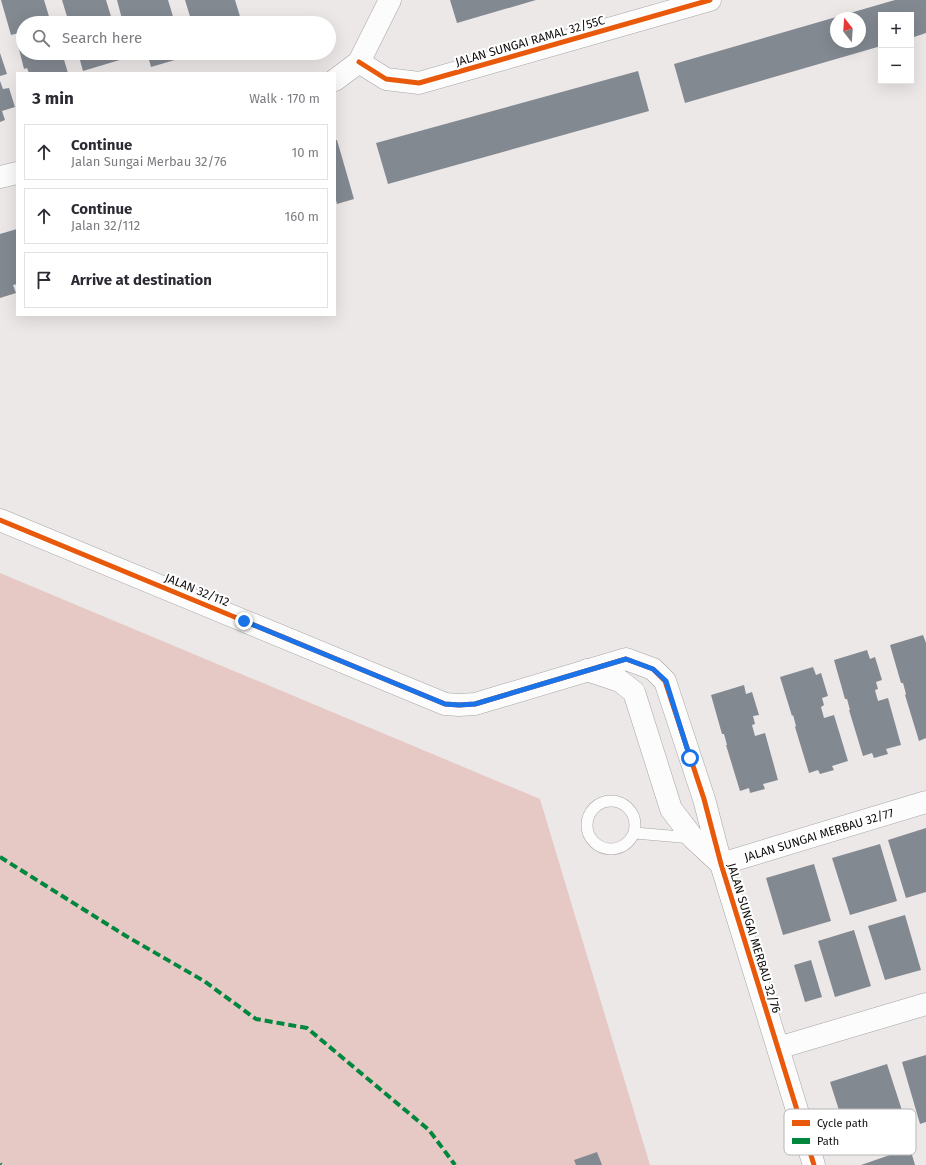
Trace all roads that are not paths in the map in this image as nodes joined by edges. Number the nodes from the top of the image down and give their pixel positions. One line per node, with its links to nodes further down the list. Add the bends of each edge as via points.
1 (390, 0): 3 (street)
2 (710, 0): 3 (street, JALAN SUNGAI RAMAL 32/55C, via 419,83 386,78)
3 (359, 62): 4 (street)
4 (336, 79)
5 (16, 173): 6 (street)
6 (0, 178)
7 (0, 520): 8 (street, JALAN 32/112, via 445,704 475,704)
8 (587, 670): 9 (street, JALAN 32/112, via 626,659 653,669 666,681); 12 (street, via 620,681 634,692 671,809)
9 (677, 716): 13 (street, JALAN SUNGAI MERBAU 32/76, via 704,799)
10 (926, 802): 13 (street, JALAN SUNGAI MERBAU 32/77)
11 (635, 833): 11 (lane, via 633,815 628,807 620,802 600,803 587,817 588,835 602,848 621,848); 12 (lane)
12 (693, 838): 13 (street)
13 (721, 864): 15 (street, JALAN SUNGAI MERBAU 32/76)
14 (926, 1004): 15 (street)
15 (778, 1048): 16 (street, JALAN SUNGAI MERBAU 32/76)
16 (797, 1109)
17 (811, 1155): 18 (street, JALAN SUNGAI MERBAU 32/76)
18 (814, 1165)

